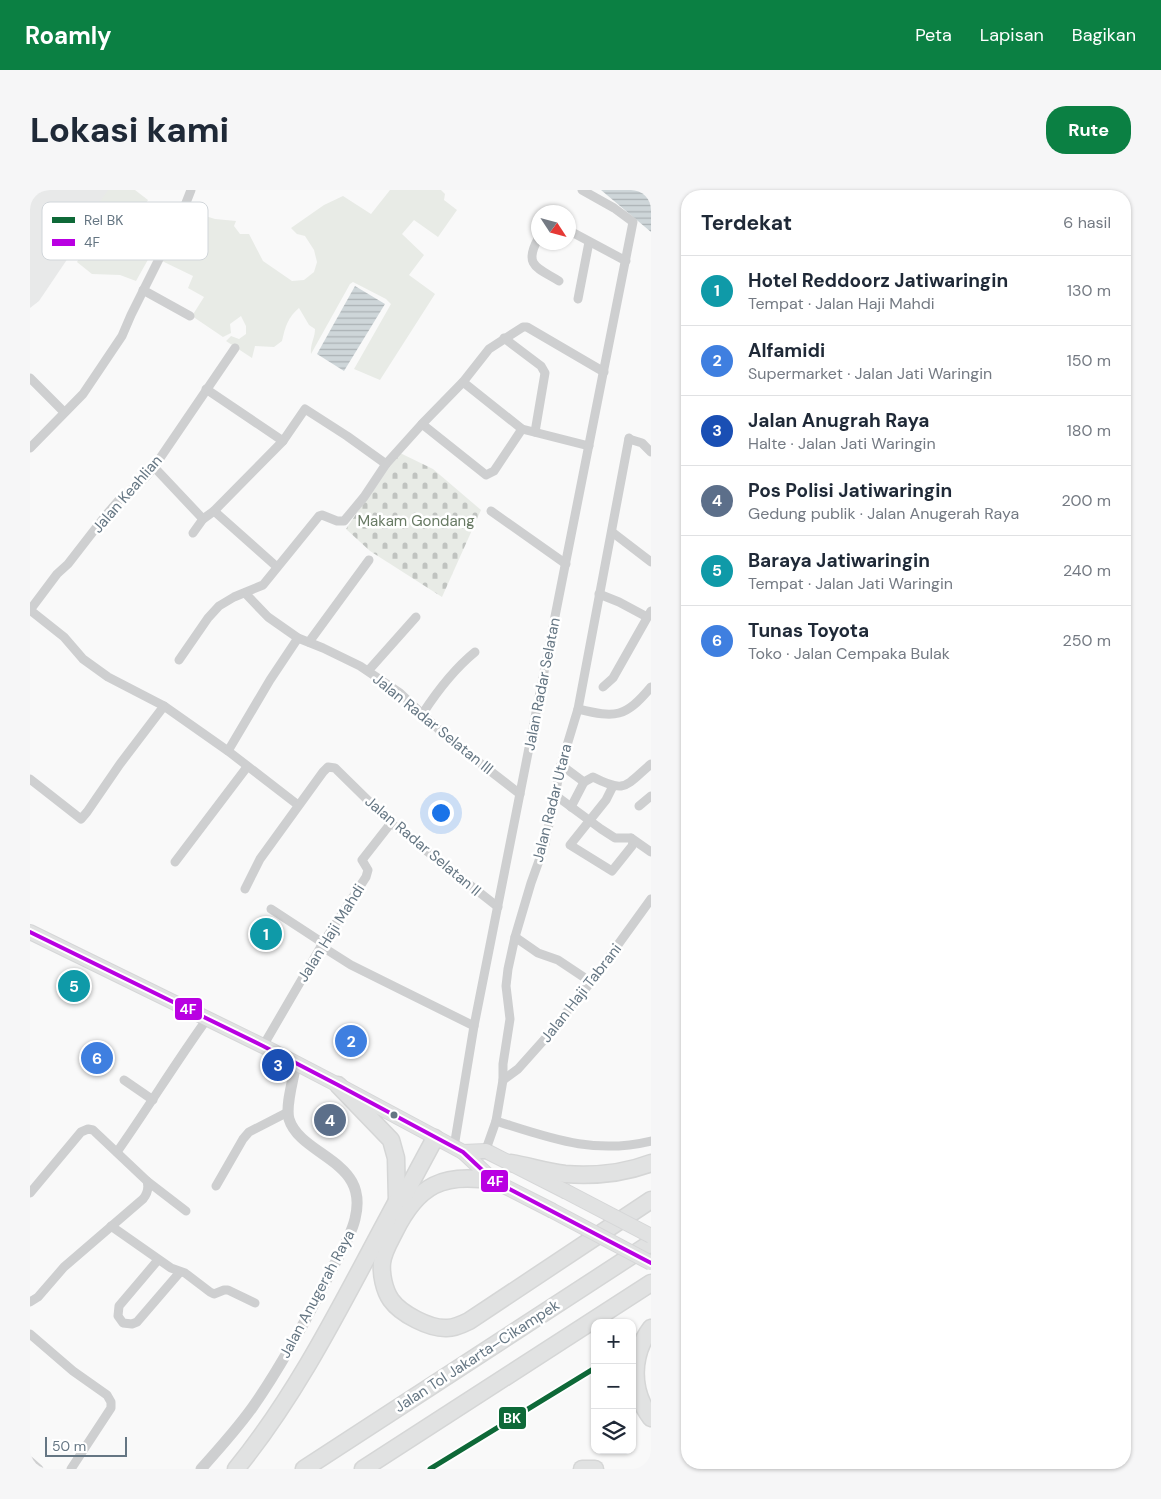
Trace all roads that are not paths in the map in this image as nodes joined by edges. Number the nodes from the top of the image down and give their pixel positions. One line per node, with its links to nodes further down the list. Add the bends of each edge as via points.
1 (191, 190): 3 (street)
2 (582, 190): 8 (street, Jalan Radar Selatan, via 633,222)
3 (186, 202)
4 (576, 234): 5 (street)
5 (590, 242): 8 (street); 11 (street)
6 (532, 250): 9 (street, via 535,266)
7 (158, 260): 10 (street)
8 (626, 261): 15 (street, Jalan Radar Selatan)
9 (559, 281)
10 (143, 290): 12 (street); 19 (street, via 122,336 83,394)
11 (578, 299)
12 (190, 316)
13 (504, 338): 15 (street, via 527,327); 17 (street, via 489,349); 22 (street, via 541,366 545,373)
14 (235, 348): 18 (street, Jalan Keahlian)
15 (604, 372): 24 (street, Jalan Radar Selatan)
16 (30, 378): 19 (street)
17 (464, 382): 20 (street); 21 (street)
18 (206, 389): 23 (street); 28 (street, Jalan Keahlian)
19 (64, 412): 25 (street)
20 (422, 424): 21 (street, via 486,474 494,471); 27 (street)
21 (522, 428): 22 (street)
22 (535, 432): 24 (street)
23 (282, 441): 27 (street, via 305,410); 29 (street)
24 (589, 446): 36 (street, Jalan Radar Selatan)
25 (30, 448)
26 (651, 452): 32 (street, Jalan Radar Utara, via 642,443 629,438)
27 (386, 464): 37 (street, via 344,520 321,515)
28 (154, 467): 31 (street); 40 (street, Jalan Keahlian, via 119,500)
29 (214, 511): 31 (street); 37 (street)
30 (491, 511): 36 (street)
31 (204, 519): 33 (street)
32 (612, 532): 35 (street); 39 (street, Jalan Radar Utara)
33 (193, 533)
34 (369, 560): 44 (street)
35 (651, 562)
36 (566, 564): 60 (street, Jalan Radar Selatan)
37 (277, 567): 38 (street, via 262,584)
38 (245, 593): 43 (street, Jalan Radar Selatan III, via 268,618); 46 (street, via 214,612)
39 (599, 594): 41 (street); 51 (street, Jalan Radar Utara)
40 (30, 610): 50 (street, via 64,637 83,659 108,677)
41 (649, 614): 49 (street, via 613,678)
42 (416, 617): 47 (street)
43 (298, 638): 44 (street, Jalan Radar Selatan III); 53 (street)
44 (309, 642): 47 (street, Jalan Radar Selatan III)
45 (475, 652): 52 (street, via 445,680)
46 (179, 660)
47 (368, 671): 52 (street, Jalan Radar Selatan III)
48 (651, 686): 51 (street, via 641,699 620,714)
49 (604, 687)
50 (164, 706): 53 (street); 57 (street, via 81,819)
51 (578, 709): 55 (street, Jalan Radar Utara)
52 (423, 713): 60 (street, Jalan Radar Selatan III, via 449,739)
53 (228, 751): 56 (street)
54 (651, 764): 59 (street, via 626,785)
55 (561, 765): 58 (street); 61 (street, Jalan Radar Utara)
56 (247, 767): 63 (street); 70 (street)
57 (30, 779)
58 (584, 782): 59 (street, via 593,777); 65 (street)
59 (613, 786): 66 (street)
60 (520, 794): 74 (street, Jalan Radar Selatan)
61 (555, 795): 65 (street); 76 (street, Jalan Radar Utara, via 545,844)
62 (651, 796): 64 (street)
63 (298, 805): 67 (street, Jalan Radar Selatan II, via 331,766); 71 (street, via 260,859)
64 (638, 806)
65 (571, 807): 66 (street)
66 (589, 821): 68 (street, via 615,838); 68 (street, via 570,845 610,871 632,846)
67 (391, 824): 74 (street, Jalan Radar Selatan II); 77 (street, Jalan Haji Mahdi, via 362,860 368,870 366,877)
68 (631, 838): 69 (street)
69 (651, 852)
70 (175, 862)
71 (245, 889)
72 (651, 899): 78 (street, Jalan Haji Tabrani)
73 (270, 908): 77 (street)
74 (498, 908): 80 (street, Jalan Radar Selatan)
75 (30, 932): 79 (main road)
76 (515, 937): 78 (street); 84 (street, Jalan Radar Utara, via 506,986 510,1019)
77 (322, 944): 80 (street, via 351,965); 81 (street, Jalan Haji Mahdi)
78 (591, 982): 84 (street, Jalan Haji Tabrani, via 530,1056)
79 (207, 1019): 81 (main road); 86 (street)
80 (474, 1026): 91 (street, Jalan Radar Selatan)
81 (264, 1046): 82 (main road)
82 (296, 1063): 85 (main road); 87 (street)
83 (124, 1080): 86 (street)
84 (503, 1080): 88 (street, Jalan Radar Utara)
85 (338, 1085): 89 (main road); 102 (highway, via 391,1140 396,1158)
86 (153, 1100): 93 (street)
87 (288, 1112): 99 (street, via 242,1139); 119 (street, Jalan Anugerah Raya, via 298,1134 352,1182 357,1200 355,1219 318,1299 286,1355 252,1408)
88 (496, 1121): 90 (street, via 583,1146 610,1147); 92 (street, Jalan Radar Utara)
89 (435, 1138): 91 (main road); 102 (highway, via 406,1192)
90 (651, 1141)
91 (459, 1150): 92 (main road); 96 (main road)
92 (486, 1151): 95 (main road); 96 (street, Jalan Radar Utara)
93 (117, 1152): 97 (street); 100 (street, via 93,1130 85,1129)
94 (651, 1163): 95 (highway, via 589,1175)
95 (511, 1164): 105 (main road, bridge)
96 (478, 1166): 98 (main road)
97 (146, 1181): 103 (street); 104 (street, via 146,1195)
98 (494, 1181): 101 (highway, via 472,1177 438,1184 413,1202 400,1220 382,1262 383,1280 391,1300 415,1319 448,1328 469,1322); 108 (main road, bridge)
99 (216, 1186)
100 (30, 1193)
101 (651, 1200)
102 (397, 1201): 120 (highway, via 291,1393)
103 (186, 1211)
104 (111, 1226): 107 (street); 111 (street)
105 (651, 1236)
106 (651, 1243): 121 (highway, Jalan Tol Jakarta–Cikampek)
107 (158, 1260): 109 (street); 109 (street, via 119,1306 118,1316 123,1323 137,1322)
108 (651, 1263)
109 (180, 1272): 112 (street, via 214,1294 228,1290)
110 (651, 1283): 122 (highway)
111 (30, 1302)
112 (255, 1303)
113 (651, 1328): 115 (highway, via 642,1341 635,1366 637,1390)
114 (30, 1334): 118 (street, via 111,1402)
115 (651, 1418)
116 (30, 1461): 117 (street)
117 (39, 1469)
118 (71, 1469)
119 (201, 1469)
120 (236, 1469)
121 (304, 1469)
122 (363, 1469)
123 (582, 1469): 124 (highway)
124 (594, 1469)

